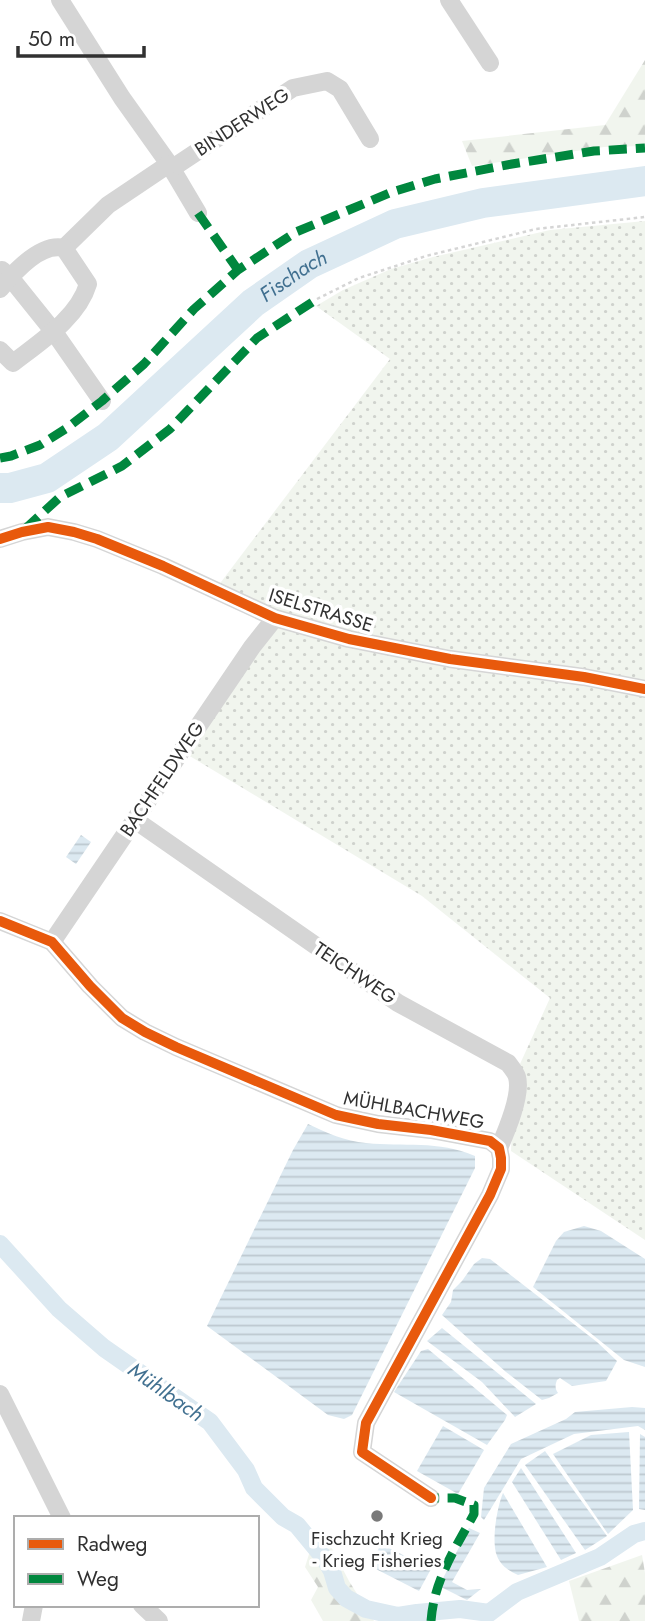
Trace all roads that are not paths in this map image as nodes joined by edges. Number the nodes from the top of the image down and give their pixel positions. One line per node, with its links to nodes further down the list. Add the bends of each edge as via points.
1 (60, 0): 5 (street)
2 (449, 0): 3 (street)
3 (489, 63)
4 (370, 139): 5 (street, BINDERWEG, via 340,89 327,81 293,89)
5 (170, 167): 6 (street); 7 (street, BINDERWEG, via 108,205)
6 (198, 213)
7 (64, 248): 8 (street, via 42,251); 9 (street, via 89,284 84,298)
8 (3, 278): 9 (street)
9 (54, 332): 10 (street, via 13,363); 11 (street)
10 (0, 350)
11 (102, 401)
12 (0, 539): 13 (street, ISELSTRASSE, via 48,527 97,539)
13 (275, 618): 14 (street, ISELSTRASSE, via 380,647); 15 (street, BACHFELDWEG)
14 (645, 690)
15 (135, 820): 17 (street, BACHFELDWEG); 18 (street, TEICHWEG, via 387,995 508,1063 517,1077 517,1089)
16 (0, 921): 17 (street, MÜHLBACHWEG)
17 (52, 942): 18 (street, MÜHLBACHWEG, via 122,1018 176,1047 336,1115 490,1141)
18 (499, 1148): 20 (street, MÜHLBACHWEG, via 501,1169 490,1195 366,1423 362,1452)
19 (0, 1394): 21 (street)
20 (431, 1498)
21 (61, 1516)
22 (144, 1607): 23 (street)
23 (159, 1621)

